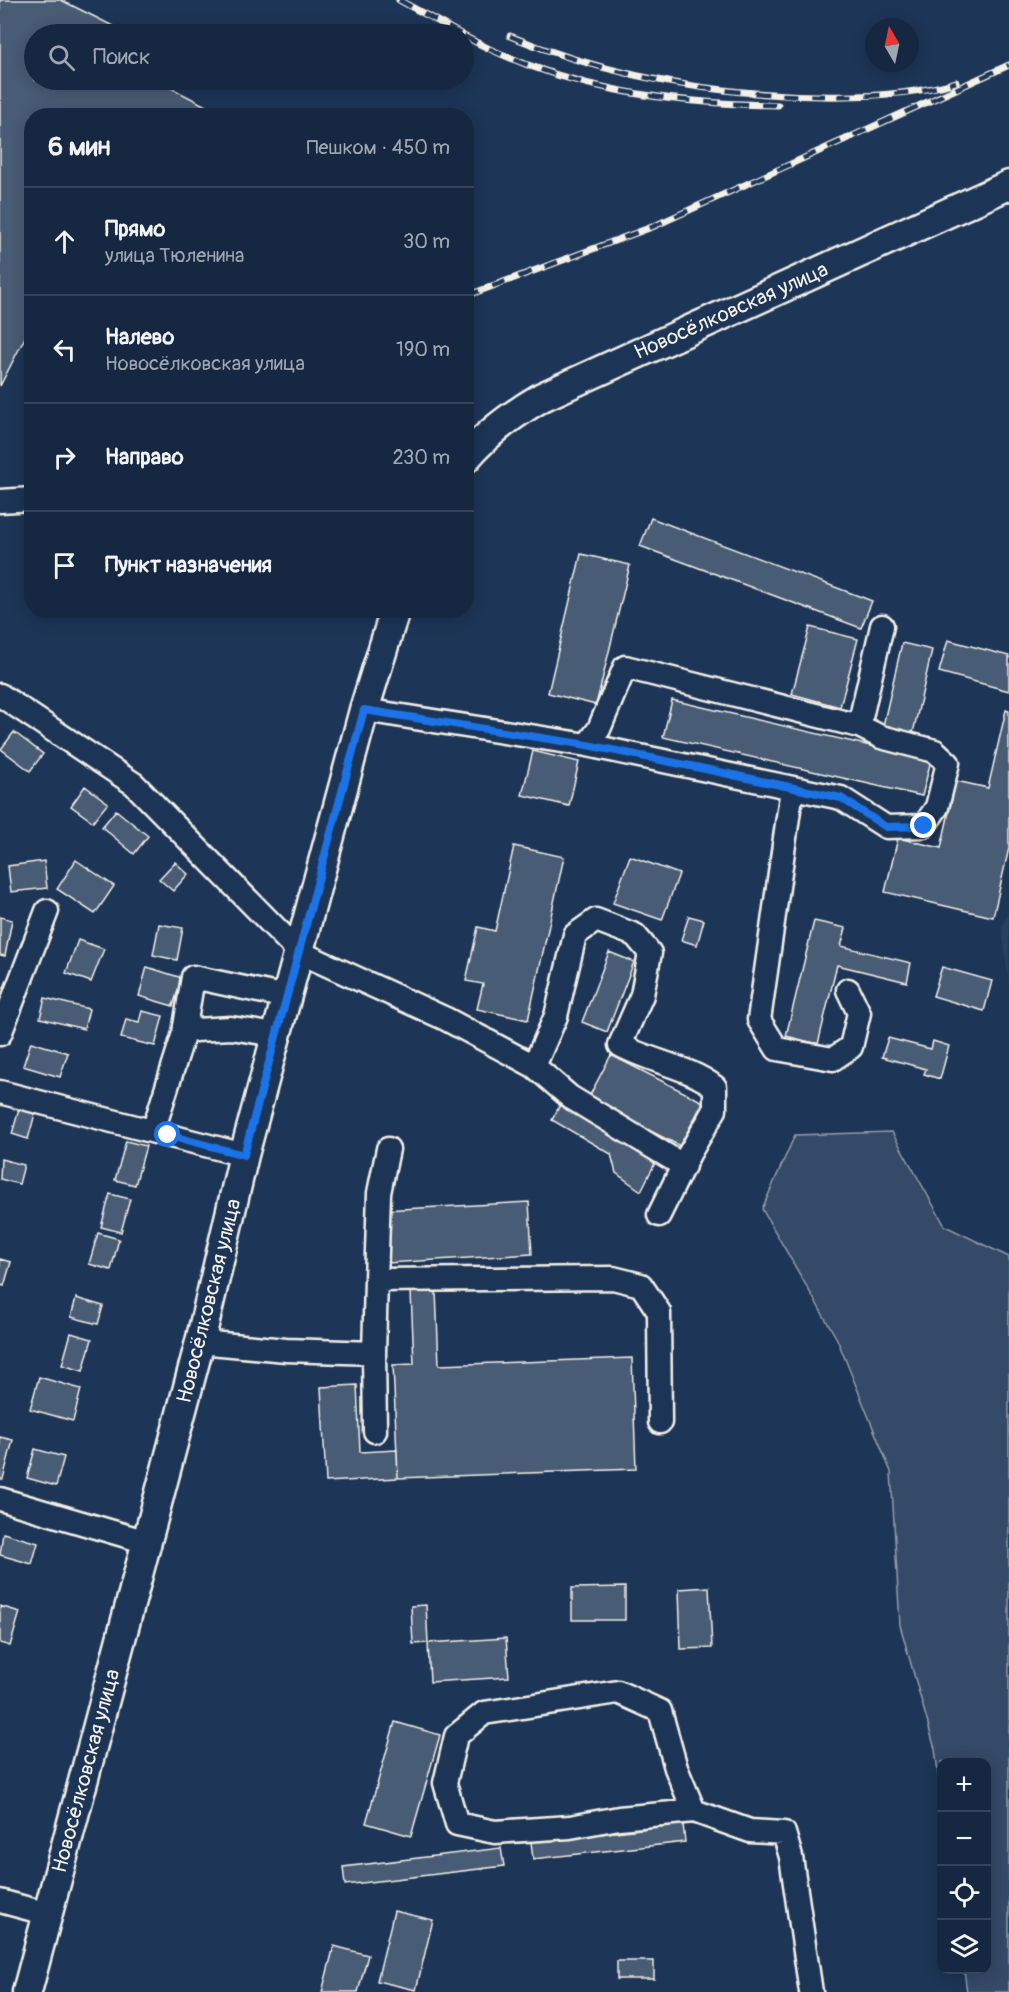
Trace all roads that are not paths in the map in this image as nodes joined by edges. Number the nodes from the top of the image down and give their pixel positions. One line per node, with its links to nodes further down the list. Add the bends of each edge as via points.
1 (1009, 185): 2 (main road, Новосёлковская улица, via 542,397 509,417)
2 (474, 448)
3 (24, 500): 4 (street)
4 (0, 501)
5 (393, 618): 8 (main road, Новосёлковская улица)
6 (882, 626): 9 (street)
7 (0, 695): 13 (street, via 134,784)
8 (364, 710): 10 (street); 13 (main road, Новосёлковская улица)
9 (859, 726): 10 (street, via 625,667 599,729); 11 (street, via 881,737 935,751 948,763 937,807 924,826 886,827 841,798)
10 (587, 745): 11 (street)
11 (792, 789): 14 (street, via 759,1020 777,1049 833,1059 851,1047 859,1013)
12 (46, 911): 17 (street)
13 (299, 952): 15 (main road, Новосёлковская улица); 19 (street, via 446,1019)
14 (848, 990)
15 (287, 997): 16 (street, via 193,977); 18 (main road, Новосёлковская улица)
16 (185, 1026): 18 (street); 21 (street)
17 (0, 1034)
18 (276, 1035): 23 (main road, Новосёлковская улица)
19 (534, 1066): 24 (street, via 570,1097); 24 (street, via 556,1016 575,935 596,920 634,935 650,954 642,995 620,1045 643,1058 699,1075 716,1087 715,1110)
20 (0, 1092): 21 (street)
21 (153, 1131): 23 (street)
22 (388, 1149): 26 (street, via 379,1193)
23 (244, 1155): 27 (main road, Новосёлковская улица)
24 (684, 1166): 25 (street)
25 (659, 1215)
26 (376, 1280): 28 (street); 29 (street, via 613,1278 641,1284 659,1312)
27 (200, 1342): 28 (street); 32 (main road, Новосёлковская улица)
28 (374, 1353): 30 (street)
29 (660, 1422)
30 (375, 1431)
31 (0, 1499): 32 (street)
32 (147, 1542): 35 (main road, Новосёлковская улица)
33 (694, 1811): 33 (street, via 676,1768 660,1711 618,1692 484,1713 456,1736 445,1783 457,1824 495,1832); 37 (street, via 750,1831 784,1833)
34 (0, 1901): 35 (street)
35 (48, 1914): 36 (main road, Новосёлковская улица)
36 (27, 1992)
37 (811, 1992)

